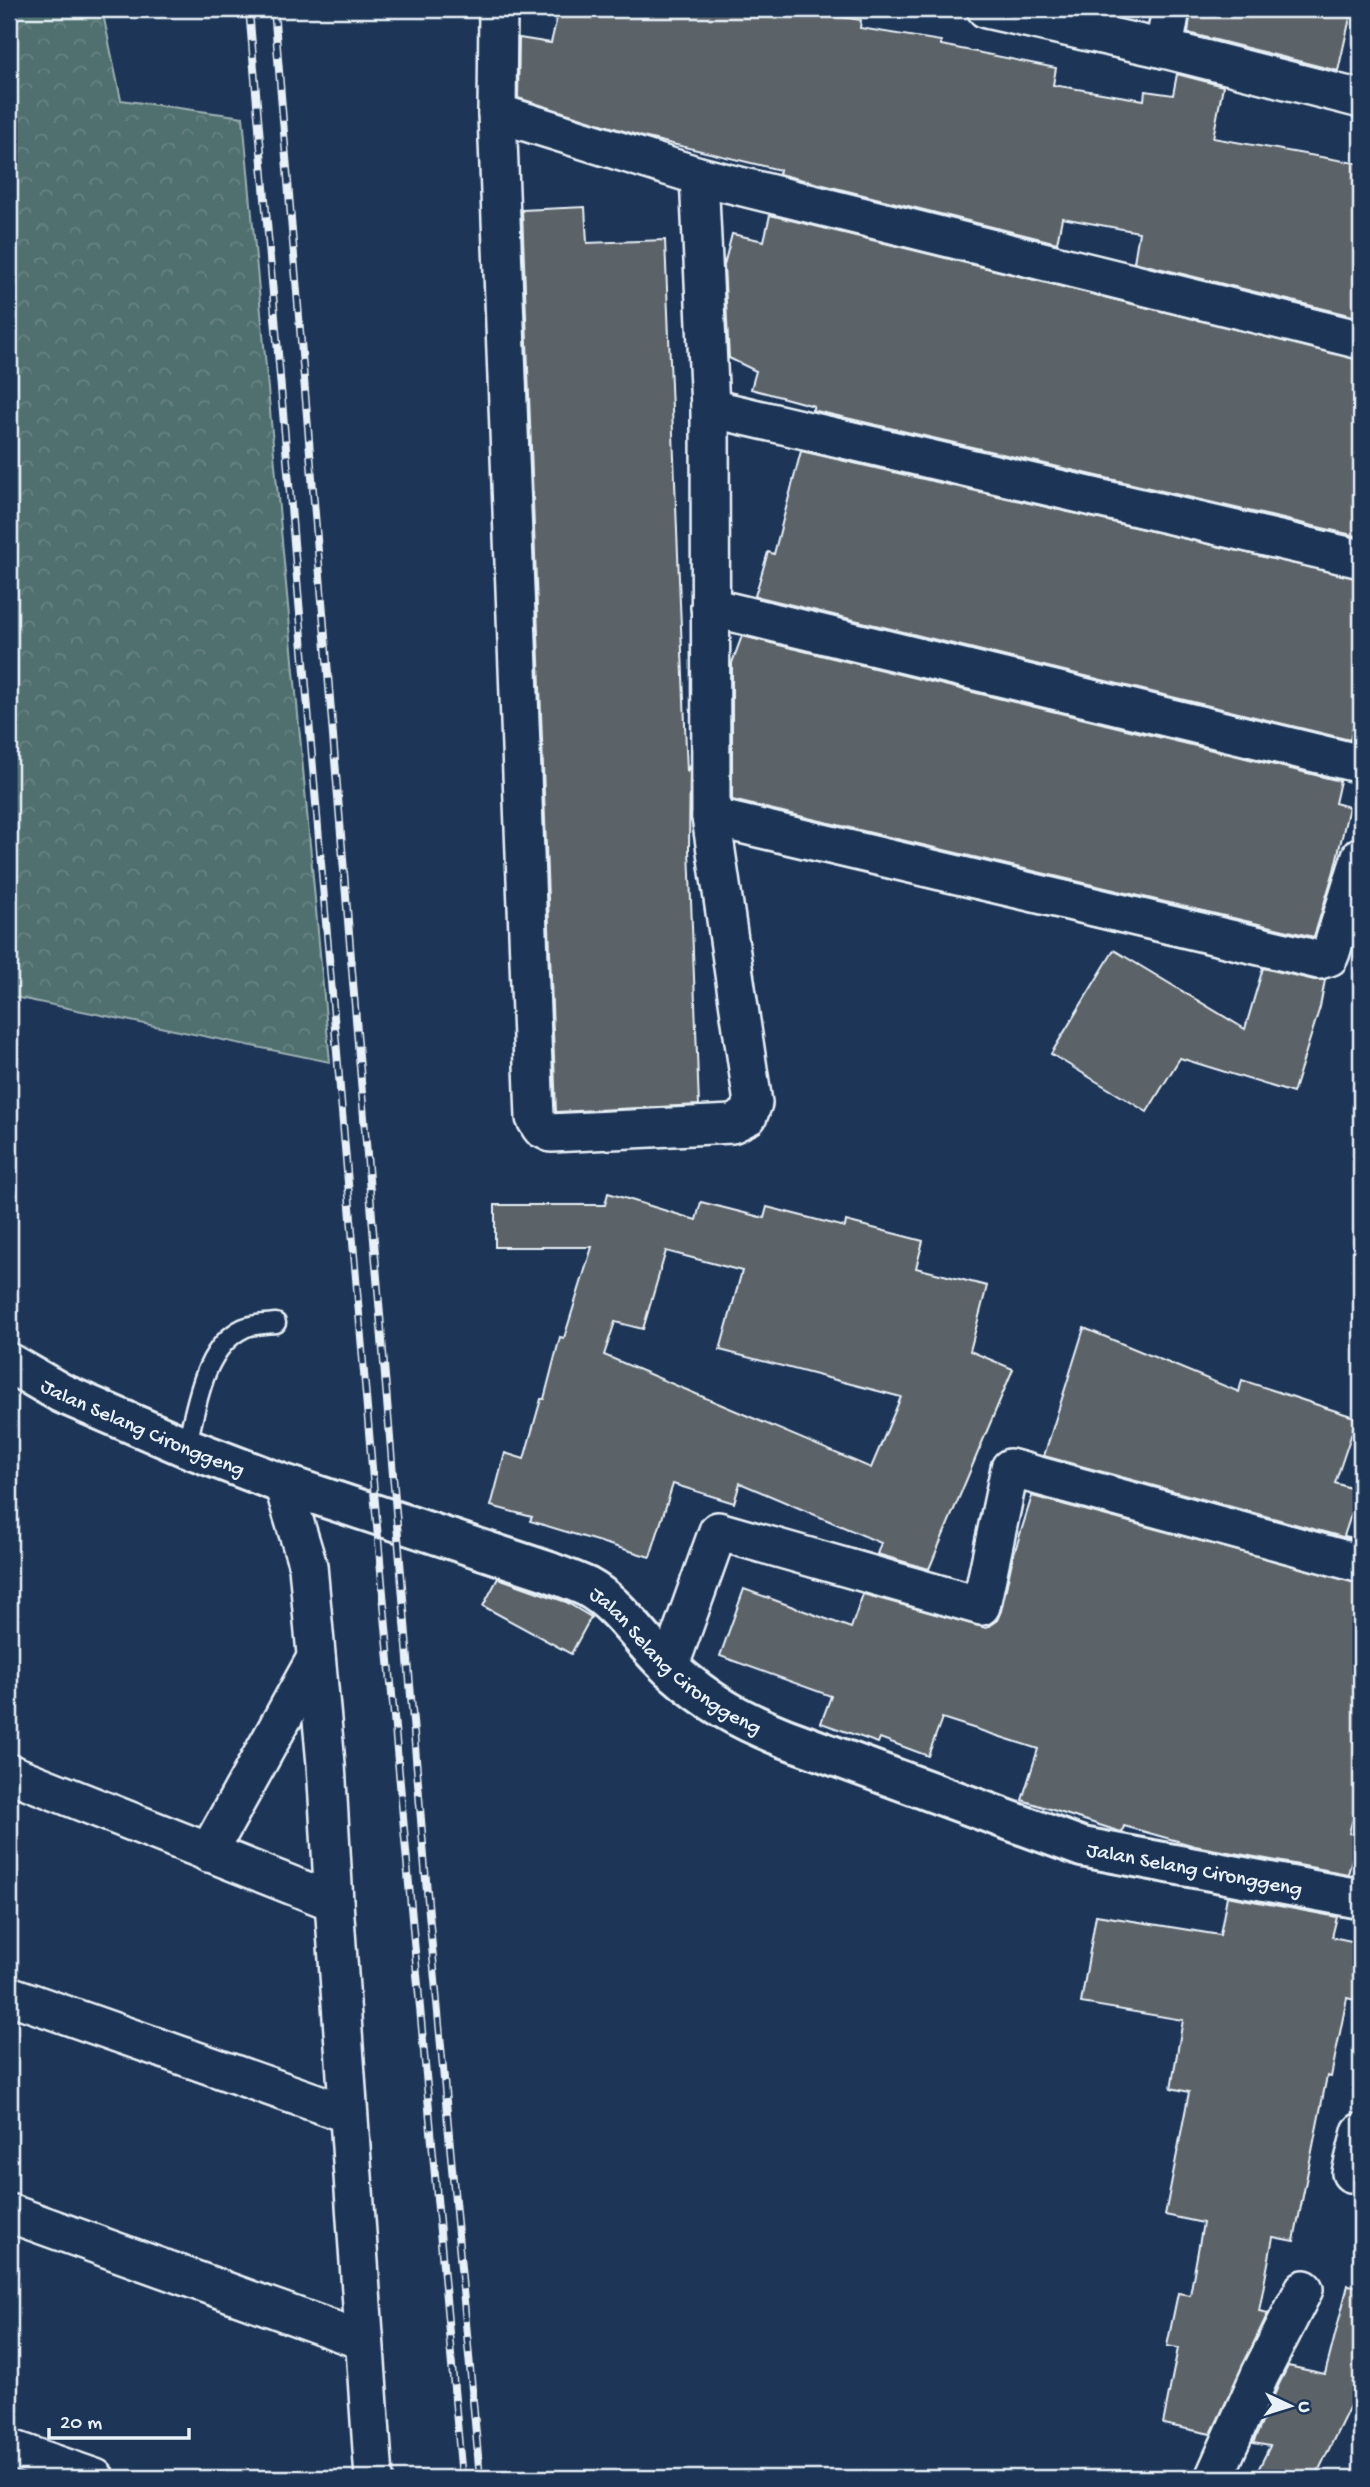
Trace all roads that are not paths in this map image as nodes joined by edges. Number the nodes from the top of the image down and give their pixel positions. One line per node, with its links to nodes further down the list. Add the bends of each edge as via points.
1 (498, 9): 6 (street)
2 (986, 9): 4 (street)
3 (1171, 9): 4 (street)
4 (1164, 49): 5 (street)
5 (1361, 99)
6 (496, 113): 7 (street); 13 (street, via 535,1118 545,1132 732,1124 752,1110)
7 (699, 176): 8 (street); 9 (street)
8 (1361, 340)
9 (710, 408): 10 (street); 11 (street)
10 (1361, 559)
11 (710, 607): 12 (street); 13 (street)
12 (1361, 764)
13 (711, 817): 14 (street, via 1319,960 1329,957)
14 (1361, 856)
15 (276, 1323): 17 (lane, via 245,1328 222,1344 208,1367)
16 (9, 1363): 17 (street, Jalan Selang Cironggeng, via 61,1393)
17 (187, 1447): 18 (street, Jalan Selang Cironggeng)
18 (283, 1484): 20 (street, via 308,1566); 21 (street, Jalan Selang Cironggeng, via 588,1588 618,1612)
19 (1361, 1564): 21 (street, via 1010,1468 981,1606 718,1531)
20 (316, 1658): 23 (street); 25 (street)
21 (669, 1668): 24 (street, Jalan Selang Cironggeng, via 741,1720 1082,1847)
22 (9, 1773): 23 (street)
23 (208, 1853): 25 (street)
24 (1361, 1899)
25 (334, 1902): 27 (street)
26 (9, 1995): 27 (street)
27 (348, 2114): 32 (street)
28 (1361, 2132): 29 (street)
29 (1351, 2173)
30 (9, 2213): 32 (street)
31 (1304, 2289): 36 (street)
32 (364, 2341): 35 (street)
33 (9, 2448): 34 (street)
34 (95, 2478)
35 (374, 2478)
36 (1214, 2478)

